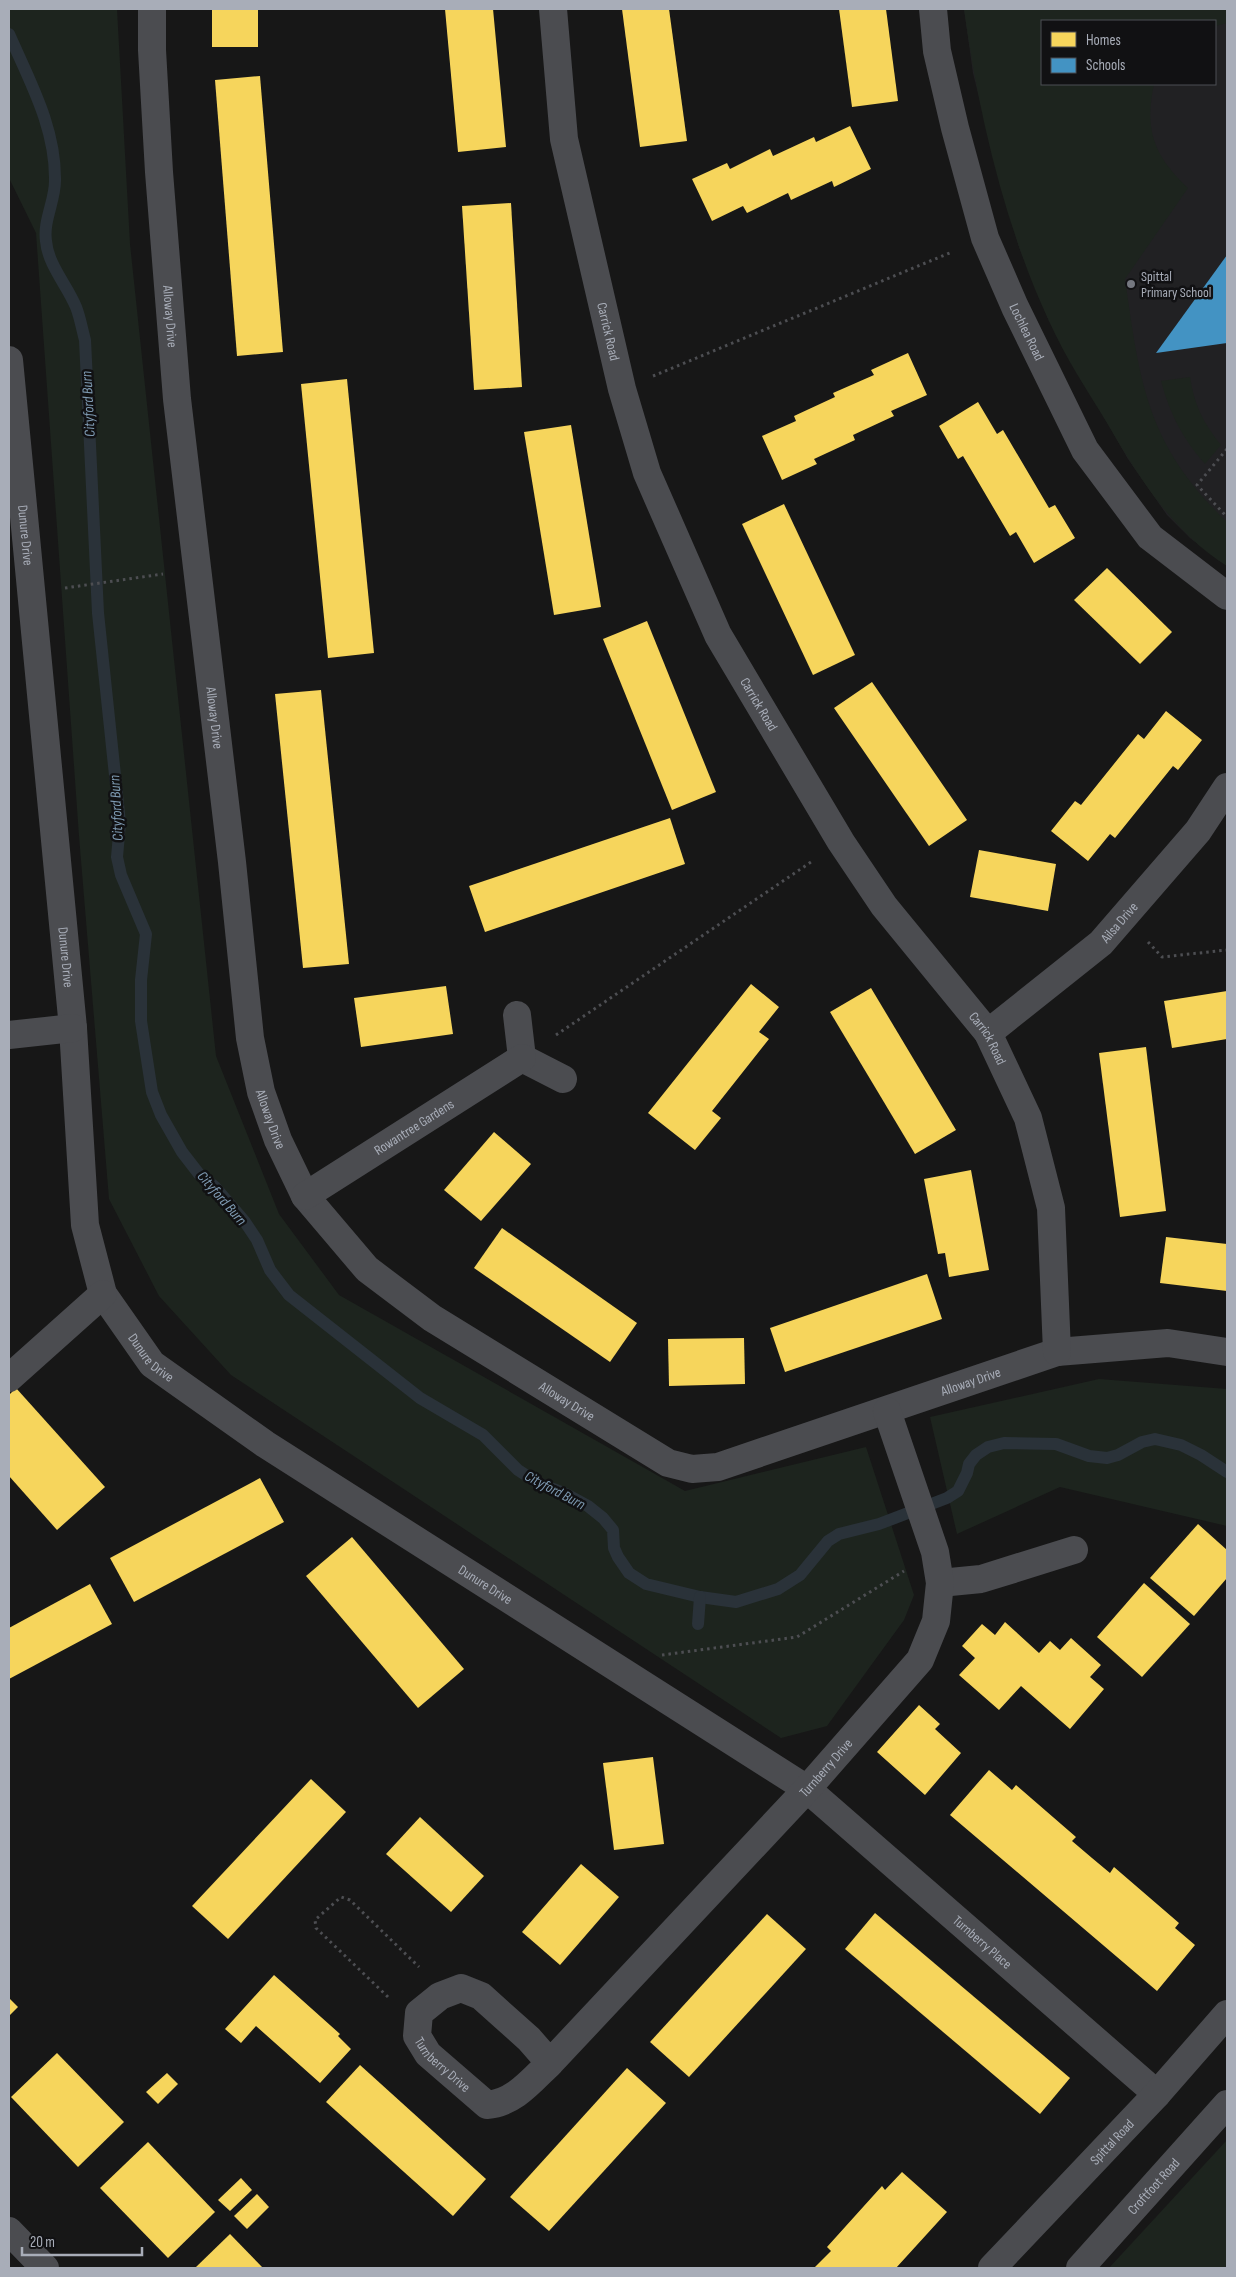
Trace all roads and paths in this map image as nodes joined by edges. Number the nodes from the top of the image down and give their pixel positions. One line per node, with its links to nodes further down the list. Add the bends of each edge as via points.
1 (152, 9): 9 (street, Alloway Drive, via 159,172 176,389)
2 (553, 9): 13 (street, Carrick Road, via 564,139 622,389 648,473 718,635)
3 (932, 9): 4 (street, Lochlea Road, via 937,51 952,118)
4 (985, 238): 6 (path); 11 (street, Lochlea Road, via 1085,450 1150,537)
5 (9, 360): 10 (street, Dunure Drive)
6 (692, 360)
7 (1227, 449): 8 (path, via 1197,485)
8 (1227, 517)
9 (197, 569): 10 (path); 22 (street, Alloway Drive, via 250,1038 261,1092 278,1140)
10 (19, 594): 17 (street, Dunure Drive)
11 (1227, 596)
12 (1227, 787): 18 (street, Ailsa Drive, via 1198,831 1101,943)
13 (841, 842): 18 (street, Carrick Road, via 884,906); 20 (path)
14 (1227, 950): 15 (path)
15 (1162, 957)
16 (517, 1015): 20 (street)
17 (73, 1028): 19 (street); 23 (street, Dunure Drive, via 85,1225)
18 (988, 1033): 24 (street, Carrick Road, via 1028,1118 1051,1208)
19 (9, 1035)
20 (522, 1058): 21 (street); 22 (street, Rowantree Gardens)
21 (563, 1079)
22 (305, 1196): 27 (street, Alloway Drive, via 367,1269 432,1318 668,1463 692,1469 718,1467)
23 (103, 1294): 26 (street); 31 (street, Dunure Drive, via 152,1364 265,1444)
24 (1057, 1352): 25 (street, Alloway Drive, via 1168,1343); 27 (street, Alloway Drive)
25 (1227, 1352)
26 (9, 1378)
27 (887, 1411): 28 (street, Turnberry Drive)
28 (933, 1547): 30 (street, Turnberry Drive); 31 (path, via 797,1637)
29 (1074, 1550): 30 (street, via 982,1579)
30 (940, 1583): 32 (street, Turnberry Drive, via 936,1621 920,1660)
31 (607, 1662): 32 (street, Dunure Drive)
32 (807, 1789): 36 (street, Turnberry Drive); 37 (street, Turnberry Place)
33 (440, 1996): 35 (street, Turnberry Drive, via 419,2012); 35 (path, via 425,1973 350,1900 341,1897 315,1920 316,1928 391,2000); 36 (street, Turnberry Drive, via 462,1988 481,1996)
34 (1227, 2014): 37 (street, Spittal Road)
35 (419, 2019): 36 (street, Turnberry Drive, via 417,2036 428,2054 486,2104 495,2104 516,2095)
36 (550, 2062)
37 (1157, 2094): 41 (street, Spittal Road)
38 (1227, 2104): 42 (street, Croftfoot Road)
39 (14, 2247): 40 (street)
40 (45, 2268)
41 (992, 2268)
42 (1080, 2268)

